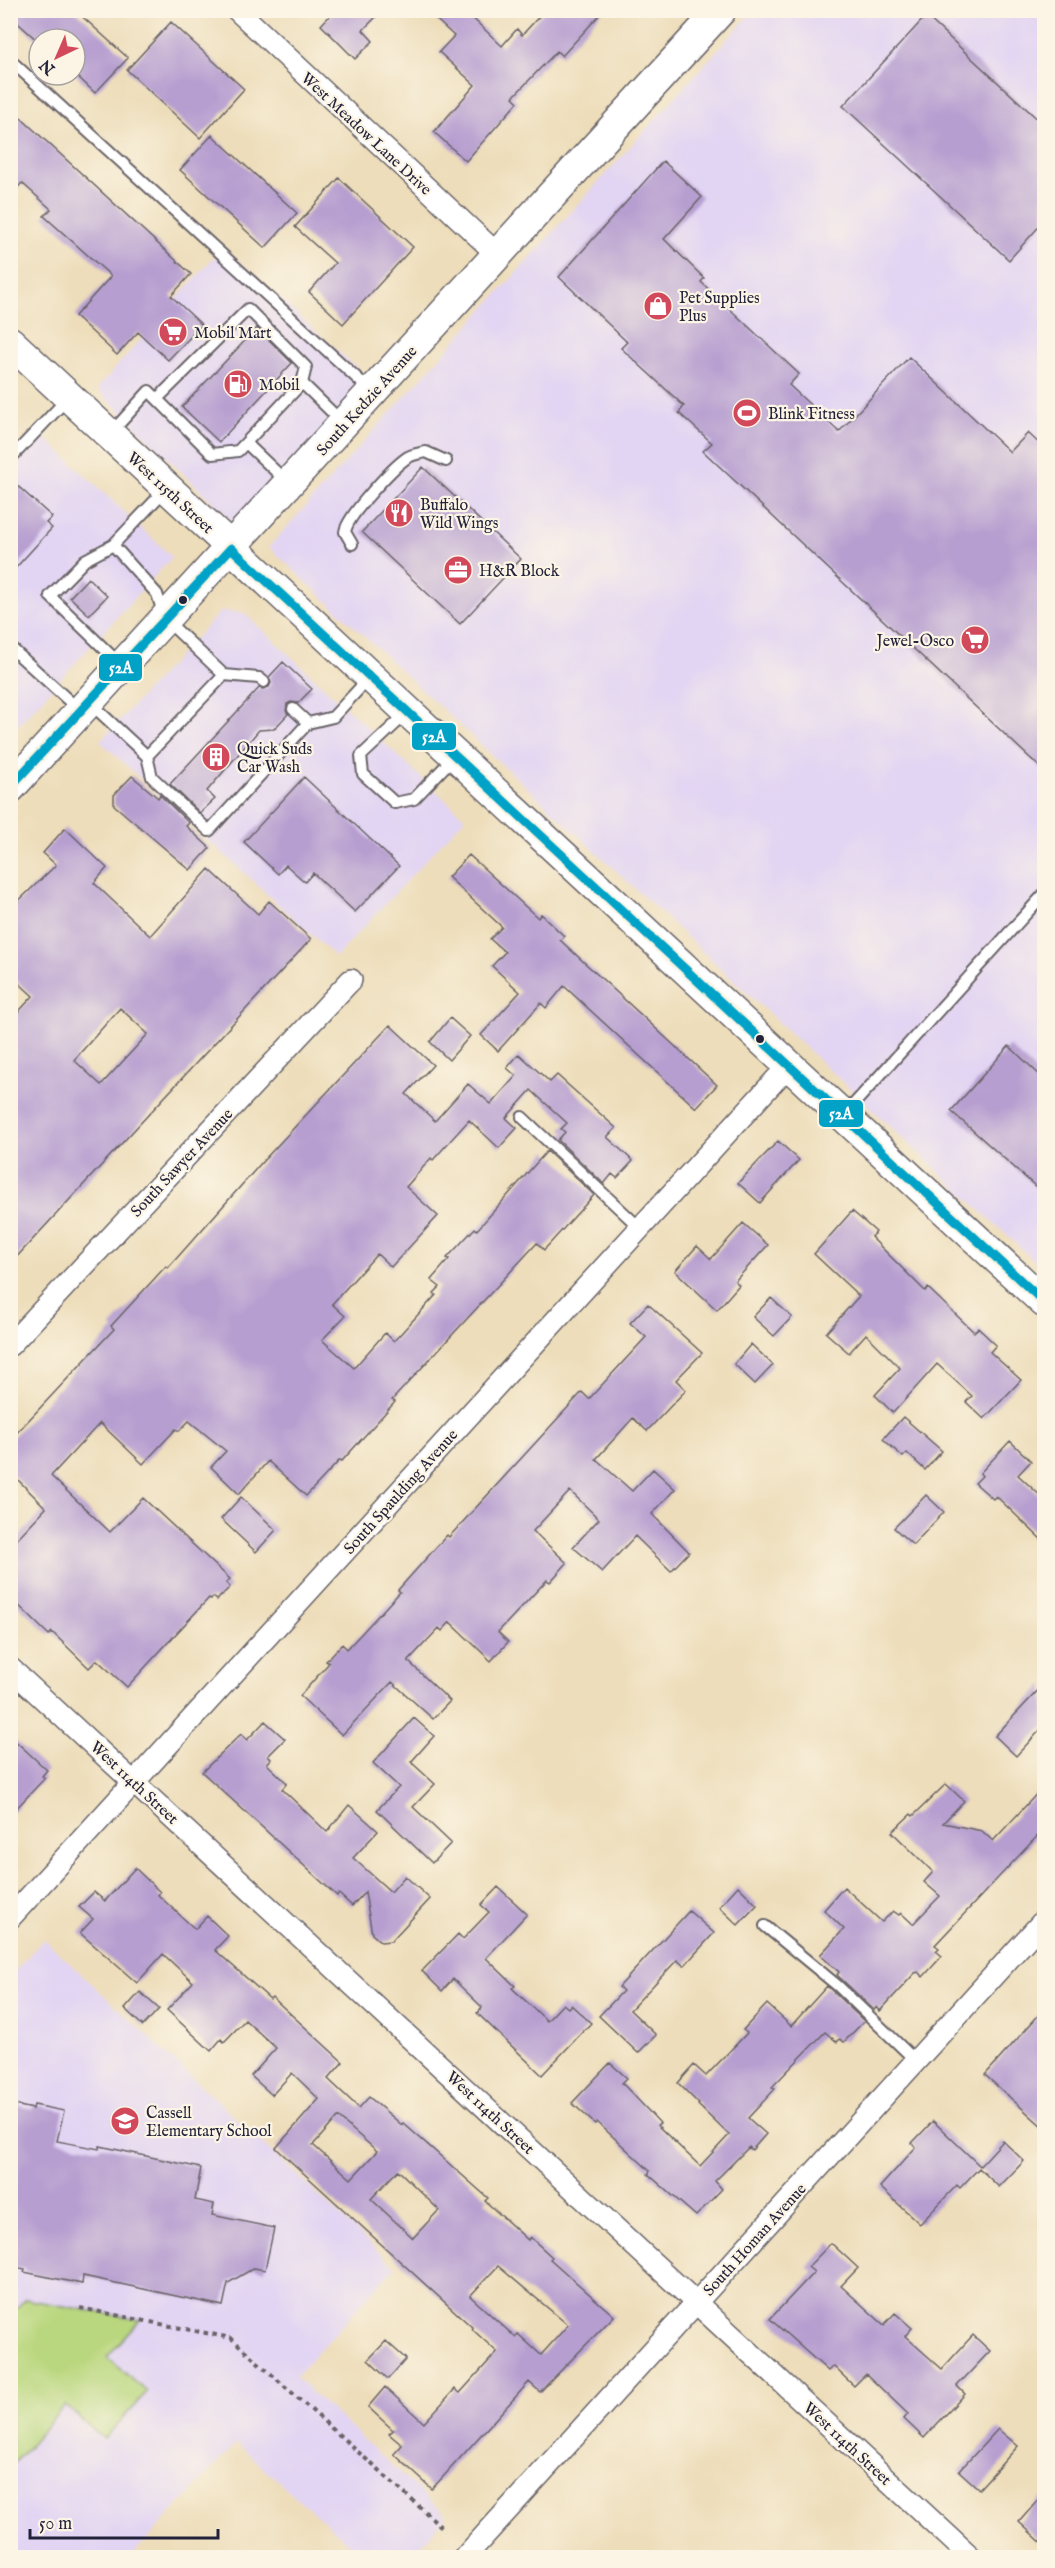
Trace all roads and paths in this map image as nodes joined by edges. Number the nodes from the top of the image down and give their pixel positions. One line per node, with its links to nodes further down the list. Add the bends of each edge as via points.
1 (721, 10): 4 (street, South Kedzie Avenue)
2 (245, 13): 4 (street, West Meadow Lane Drive)
3 (10, 60): 7 (lane)
4 (498, 255): 7 (street, South Kedzie Avenue)
5 (10, 342): 8 (street, West 115th Street)
6 (302, 383): 9 (lane, via 306,366 248,309); 10 (lane); 12 (lane)
7 (373, 392): 10 (street, South Kedzie Avenue)
8 (69, 396): 11 (street, West 115th Street); 13 (lane)
9 (157, 399): 11 (lane, via 149,391); 12 (lane, via 212,454 238,451)
10 (344, 423): 15 (street, South Kedzie Avenue)
11 (110, 434): 16 (street, West 115th Street)
12 (246, 443): 15 (lane)
13 (10, 459)
14 (446, 461): 17 (lane, via 426,452 397,466 350,518 345,532)
15 (289, 484): 19 (street, South Kedzie Avenue)
16 (167, 488): 18 (lane); 19 (street, West 115th Street)
17 (352, 544)
18 (112, 545): 20 (lane, via 157,594); 22 (lane, via 85,560 50,596)
19 (231, 548): 20 (street, South Kedzie Avenue); 24 (street, West 115th Street)
20 (165, 619): 22 (street, South Kedzie Avenue); 23 (lane)
21 (10, 647): 26 (lane)
22 (123, 666): 26 (street, South Kedzie Avenue)
23 (224, 675): 25 (lane); 30 (lane)
24 (370, 677): 28 (street, West 115th Street); 29 (lane, via 333,717)
25 (262, 680)
26 (85, 707): 30 (lane); 32 (street, South Kedzie Avenue)
27 (293, 709): 29 (lane)
28 (408, 711): 31 (street, West 115th Street); 31 (lane, via 361,756 363,774 395,803 414,799)
29 (308, 723): 30 (lane, via 208,831 152,777)
30 (147, 756)
31 (456, 756): 35 (street, West 115th Street)
32 (10, 788)
33 (1044, 894): 36 (lane)
34 (351, 980): 40 (street, South Sawyer Avenue)
35 (789, 1065): 36 (street, West 115th Street); 38 (street, South Spaulding Avenue)
36 (844, 1115): 39 (street, West 115th Street)
37 (522, 1117): 38 (lane)
38 (640, 1228): 42 (street, South Spaulding Avenue)
39 (1044, 1302)
40 (10, 1345)
41 (10, 1668): 42 (street, West 114th Street)
42 (134, 1781): 43 (street, South Spaulding Avenue); 47 (street, West 114th Street)
43 (10, 1918)
44 (1044, 1920): 46 (street, South Homan Avenue)
45 (765, 1926): 46 (lane, via 838,1986)
46 (916, 2061): 47 (street, South Homan Avenue)
47 (696, 2302): 50 (street, South Homan Avenue); 51 (street, West 114th Street)
48 (80, 2308): 49 (path, via 231,2338)
49 (443, 2528)
50 (464, 2558)
51 (972, 2558)

